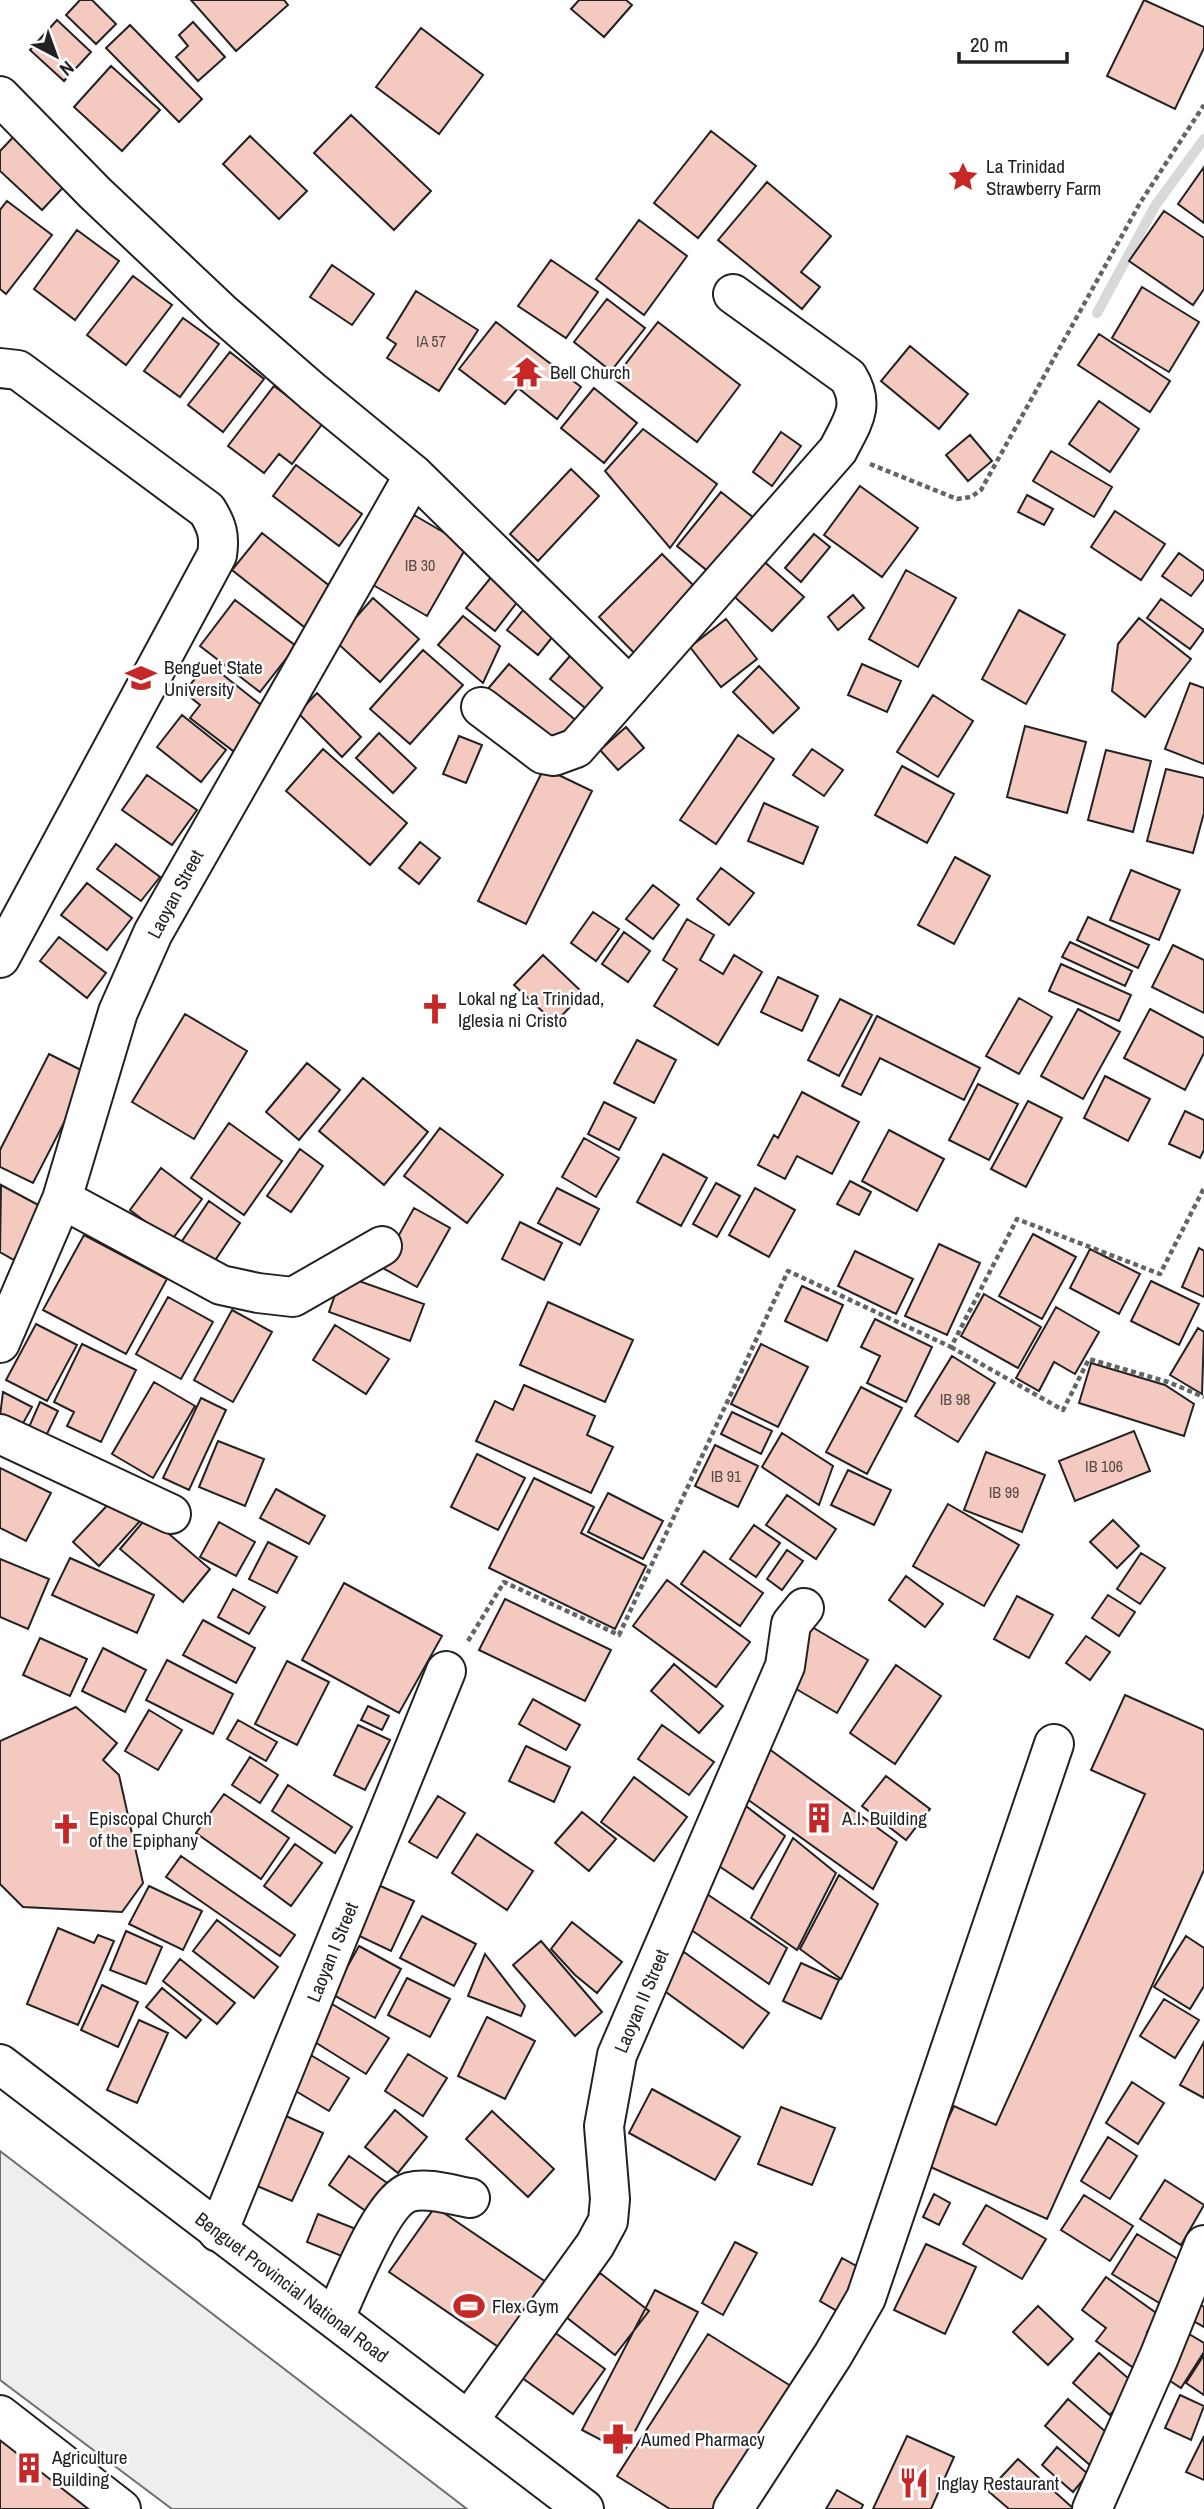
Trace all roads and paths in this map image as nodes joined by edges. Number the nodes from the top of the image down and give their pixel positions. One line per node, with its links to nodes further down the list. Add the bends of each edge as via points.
1 (0, 96): 6 (main road, via 221,312)
2 (1204, 105): 5 (path, via 1140,204 981,490 957,499)
3 (733, 294): 5 (main road, via 848,377 858,404)
4 (0, 368): 9 (main road, via 18,370 207,510 219,538 216,555)
5 (838, 450): 7 (main road)
6 (414, 475): 7 (main road); 11 (main road, Laoyan Street, via 153,933 118,1013)
7 (630, 687): 8 (main road, via 576,748 554,757 543,754)
8 (481, 707)
9 (0, 958)
10 (1204, 1188): 14 (path, via 1160,1274 1017,1219)
11 (62, 1199): 12 (main road, via 221,1285 258,1293 293,1297); 13 (main road, Laoyan Street)
12 (382, 1245)
13 (0, 1343)
14 (951, 1347): 15 (path, via 1063,1410 1089,1359); 19 (path, via 788,1271 619,1635 504,1582)
15 (1204, 1397)
16 (0, 1434): 17 (main road)
17 (171, 1514)
18 (804, 1608): 27 (main road, Laoyan II Street, via 791,1624 785,1666 617,2054 604,2126 608,2221)
19 (443, 1679): 23 (main road, Laoyan I Street)
20 (1054, 1744): 30 (main road, via 866,2298)
21 (0, 2064): 23 (main road, Benguet Provincial National Road)
22 (470, 2198): 25 (main road, via 409,2192 390,2206)
23 (218, 2232): 25 (main road, Benguet Provincial National Road)
24 (1204, 2245): 31 (main road)
25 (335, 2317): 27 (main road, Benguet Provincial National Road)
26 (0, 2415): 28 (main road)
27 (469, 2420): 29 (main road, Benguet Provincial National Road)
28 (121, 2509)
29 (584, 2509)
30 (733, 2509)
31 (1092, 2509)

